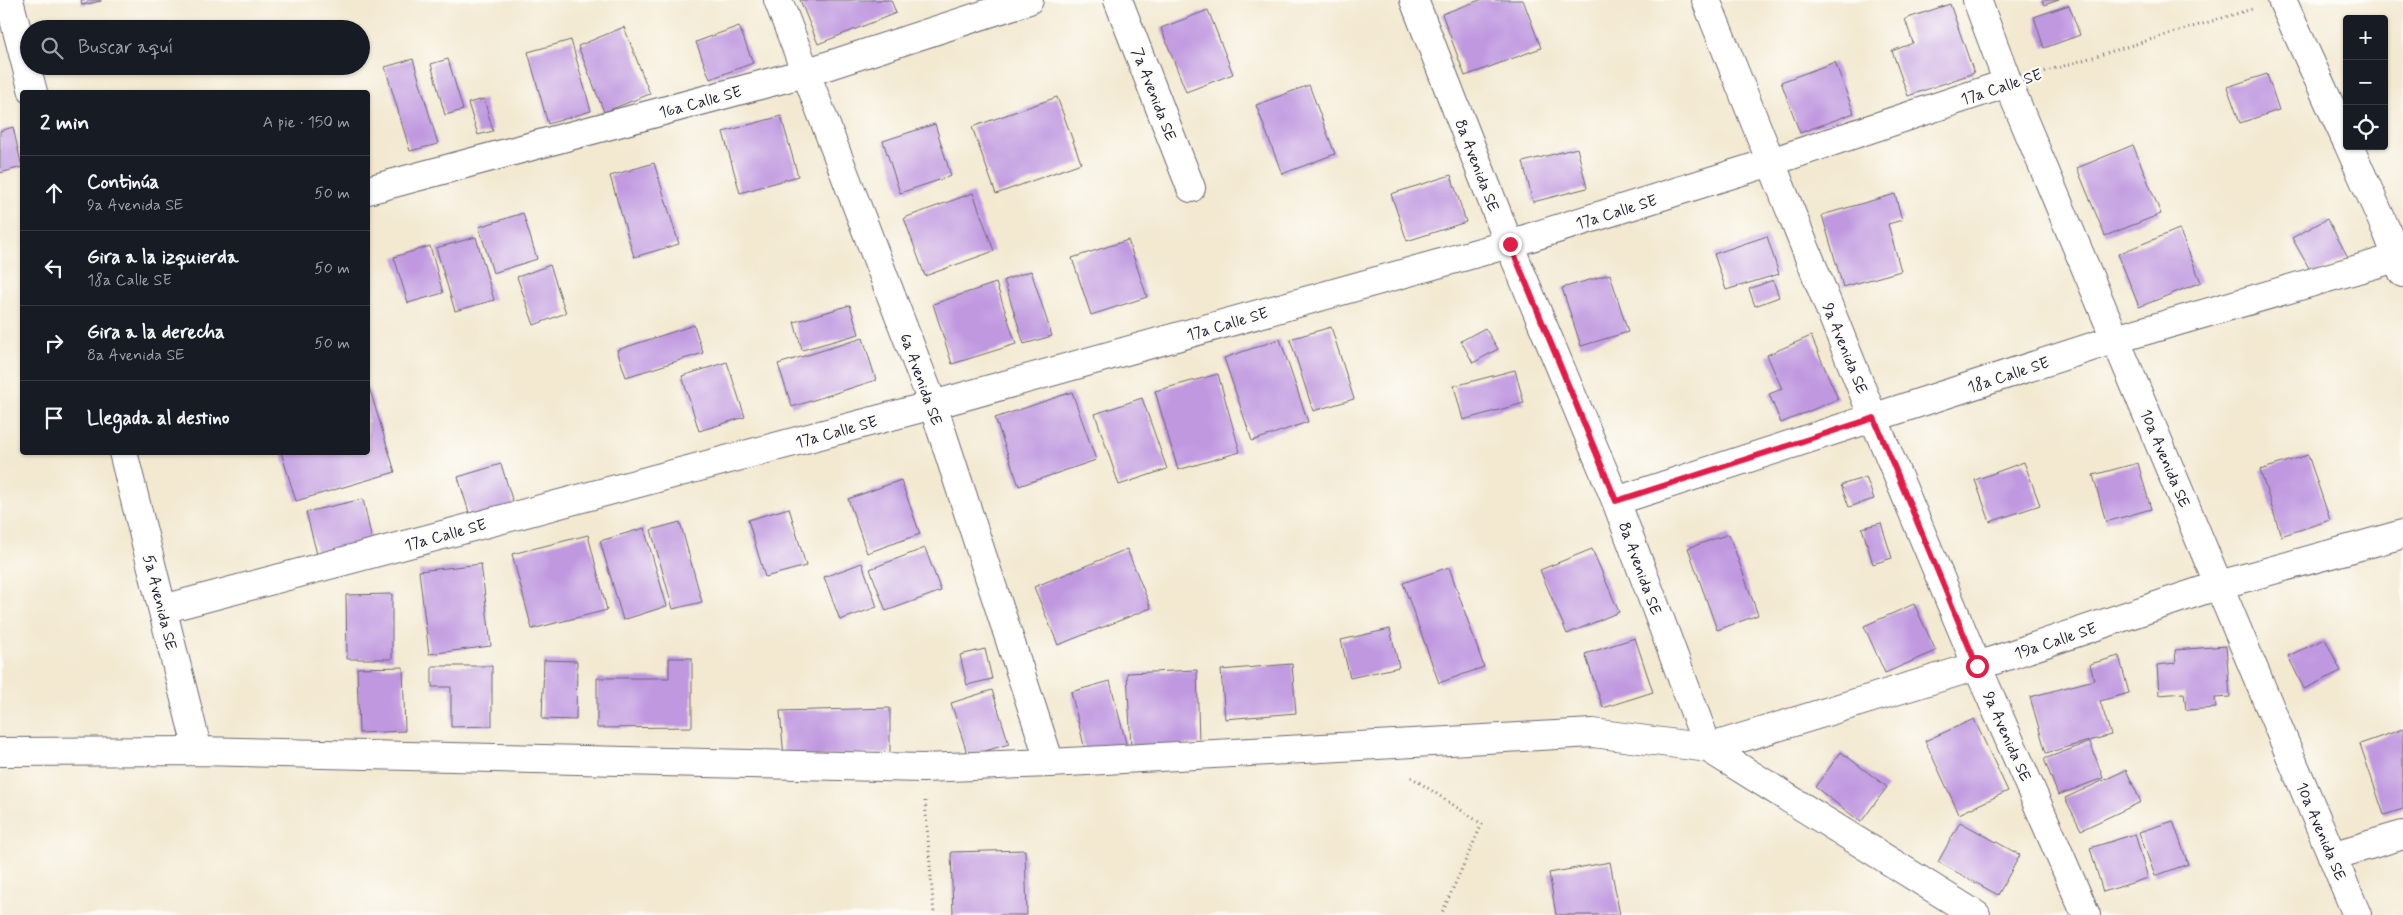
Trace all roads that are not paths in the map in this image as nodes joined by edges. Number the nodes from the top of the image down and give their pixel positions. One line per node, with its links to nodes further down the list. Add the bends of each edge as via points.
1 (9, 0): 9 (street)
2 (778, 0): 10 (street, 6a Avenida SE)
3 (1029, 0): 10 (street, 16a Calle SE)
4 (1118, 0): 17 (street, 7a Avenida SE)
5 (1414, 0): 19 (street, 8a Avenida SE)
6 (1706, 0): 16 (street, 9a Avenida SE)
7 (1977, 0): 12 (street, 10a Avenida SE)
8 (2272, 3): 14 (street)
9 (20, 42)
10 (805, 72): 18 (street, 16a Calle SE); 22 (street, 6a Avenida SE)
11 (29, 75): 13 (street)
12 (2008, 83): 16 (street, 17a Calle SE); 21 (street, 10a Avenida SE)
13 (32, 90)
14 (2343, 135)
15 (2350, 150): 20 (street)
16 (1771, 162): 19 (street, 17a Calle SE); 23 (street, 9a Avenida SE)
17 (1191, 188)
18 (370, 189)
19 (1510, 244): 22 (street, 17a Calle SE); 25 (street, 8a Avenida SE)
20 (2401, 262): 21 (street, 18a Calle SE)
21 (2116, 340): 23 (street, 18a Calle SE); 27 (street, 10a Avenida SE)
22 (933, 405): 28 (street, 17a Calle SE); 33 (street, 6a Avenida SE)
23 (1874, 418): 25 (street, 18a Calle SE); 29 (street, 9a Avenida SE)
24 (125, 455): 28 (street, 5a Avenida SE)
25 (1616, 501): 30 (street, 8a Avenida SE)
26 (2403, 534): 27 (street, 19a Calle SE)
27 (2219, 585): 29 (street, 19a Calle SE); 35 (street, 10a Avenida SE)
28 (163, 609): 31 (street, 5a Avenida SE)
29 (1977, 666): 30 (street, 19a Calle SE); 37 (street, 9a Avenida SE)
30 (1708, 748): 33 (street, via 1593,732); 36 (street)
31 (198, 751): 32 (street); 33 (street, via 923,768)
32 (0, 752)
33 (1050, 763)
34 (2403, 835): 35 (street)
35 (2332, 856): 38 (street, 10a Avenida SE)
36 (1976, 915)
37 (2086, 915)
38 (2357, 915)

